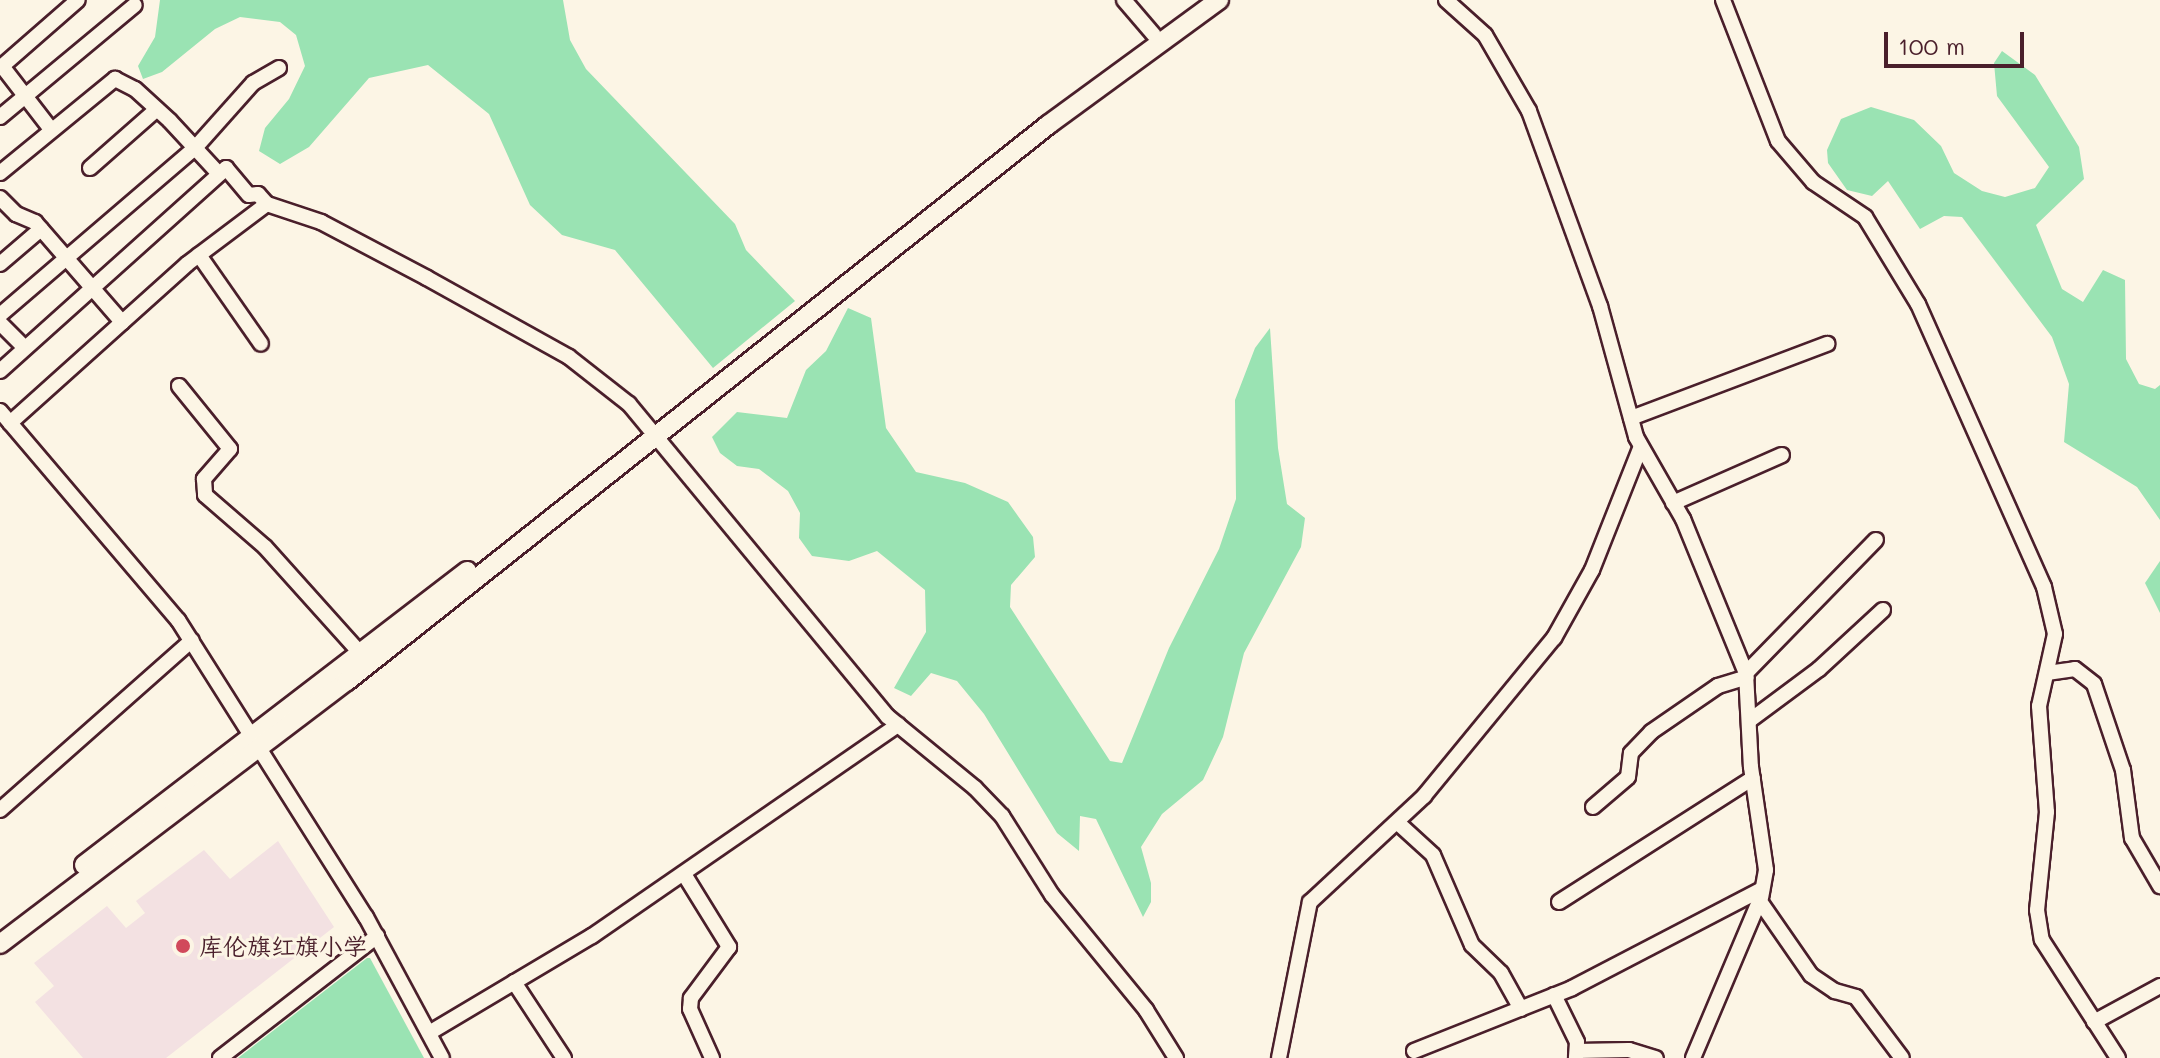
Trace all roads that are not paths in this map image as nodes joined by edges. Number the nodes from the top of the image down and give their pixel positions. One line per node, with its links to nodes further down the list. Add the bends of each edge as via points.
1 (78, 0): 9 (street)
2 (1124, 0): 8 (street)
3 (1202, 0): 8 (main road)
4 (1219, 0): 36 (main road, via 1048,125)
5 (1446, 0): 35 (street, via 1485,35 1529,111 1574,227)
6 (1723, 0): 44 (street, via 1778,141 1813,182 1865,217 1935,340 2044,587 2055,634)
7 (135, 5): 11 (street)
8 (1154, 35): 36 (main road)
9 (1, 67): 11 (street)
10 (279, 68): 15 (street, via 253,83)
11 (26, 96): 13 (street); 14 (street)
12 (157, 109): 14 (street, via 115,79); 15 (street); 16 (street)
13 (0, 117)
14 (50, 128): 17 (street)
15 (195, 148): 18 (street); 23 (street)
16 (90, 168)
17 (0, 173)
18 (219, 174): 20 (street, via 226,168 249,195 258,194); 25 (street)
19 (0, 198): 21 (street)
20 (267, 204): 22 (street); 36 (street, via 321,222 569,357 612,387)
21 (41, 229): 23 (street); 24 (street)
22 (199, 255): 27 (street); 29 (street)
23 (66, 258): 25 (street); 26 (street)
24 (0, 264)
25 (92, 288): 27 (street); 31 (street)
26 (0, 315)
27 (122, 322): 34 (street)
28 (0, 323): 31 (street)
29 (261, 344)
30 (1827, 344): 35 (street)
31 (25, 348): 32 (street)
32 (0, 371)
33 (179, 386): 43 (street, via 230,449 204,479 205,495 265,547)
34 (4, 417): 42 (street, via 145,576)
35 (1631, 418): 37 (street)
36 (654, 432): 43 (main road); 47 (street, via 829,649); 48 (main road)
37 (1640, 449): 39 (street); 52 (street, via 1592,570 1554,638)
38 (1782, 455): 39 (street)
39 (1673, 503): 45 (street)
40 (1876, 540): 45 (street)
41 (1883, 610): 46 (street, via 1819,669)
42 (192, 640): 48 (street); 51 (street)
43 (360, 653): 48 (main road)
44 (2047, 673): 54 (street, via 2075,669 2094,684 2123,770 2132,838); 64 (street, via 2039,706 2047,812 2037,910 2053,964)
45 (1746, 675): 46 (street); 50 (street, via 1710,691 1651,732 1631,753 1628,777)
46 (1749, 721): 49 (street)
47 (898, 725): 53 (street); 72 (street, via 995,808 1052,895 1146,1010)
48 (258, 740): 57 (main road); 58 (street); 59 (main road)
49 (1753, 778): 55 (street, via 1766,849); 56 (street)
50 (1593, 807)
51 (0, 810)
52 (1398, 823): 63 (street, via 1433,855 1472,945 1501,973); 73 (street, via 1310,902)
53 (684, 874): 60 (street); 71 (street, via 728,938 729,947 711,978 691,998 690,1009)
54 (2160, 886)
55 (1761, 895): 62 (street); 75 (street); 76 (street, via 1811,975 1856,997)
56 (1559, 902)
57 (0, 929)
58 (377, 936): 65 (street); 68 (street)
59 (0, 944)
60 (514, 982): 65 (street); 70 (street)
61 (2160, 986): 64 (street)
62 (1554, 995): 63 (street); 67 (street)
63 (1521, 1009): 66 (street)
64 (2094, 1022): 77 (street)
65 (429, 1033): 69 (street)
66 (1414, 1051)
67 (1576, 1055): 74 (street, via 1629,1050)
68 (220, 1058)
69 (442, 1058)
70 (564, 1058)
71 (712, 1058)
72 (1176, 1058)
73 (1279, 1058)
74 (1656, 1058)
75 (1693, 1058)
76 (1902, 1058)
77 (2118, 1058)

